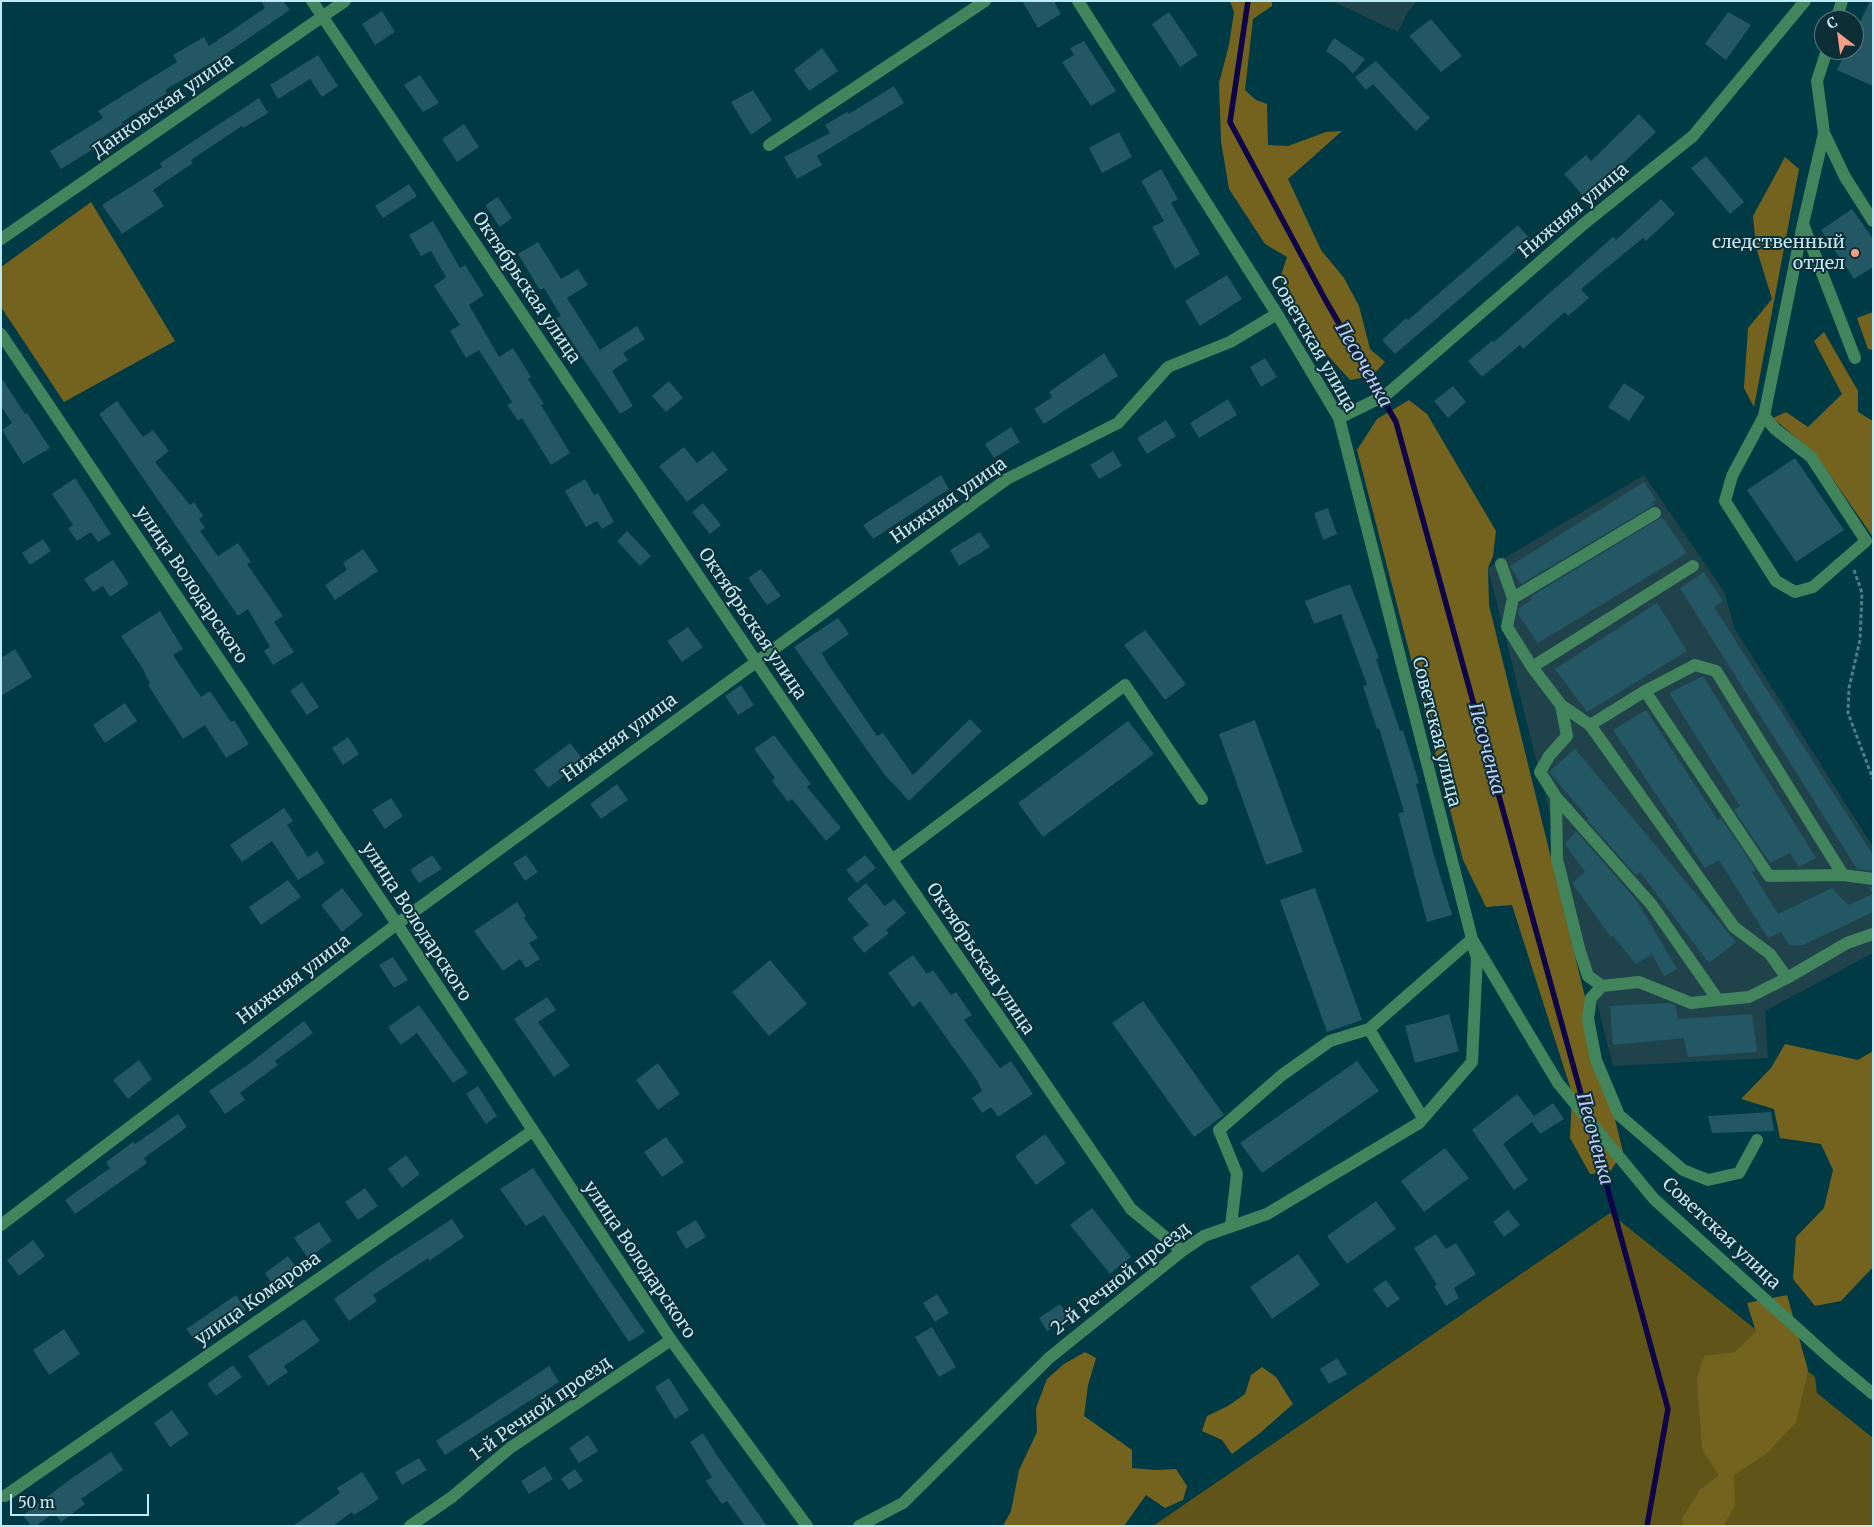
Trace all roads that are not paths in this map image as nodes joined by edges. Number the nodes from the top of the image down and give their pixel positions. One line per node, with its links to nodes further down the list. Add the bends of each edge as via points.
1 (312, 1): 6 (street, Октябрьская улица)
2 (344, 1): 6 (street, Данковская улица)
3 (985, 1): 9 (street)
4 (1078, 1): 13 (street, Советская улица)
5 (1806, 1): 17 (street, Нижняя улица, via 1693,136 1585,223 1386,395)
6 (323, 16): 12 (street, Данковская улица); 22 (street, Октябрьская улица)
7 (1824, 60): 8 (street, via 1817,81)
8 (1824, 133): 10 (street, via 1845,177); 11 (street)
9 (769, 145)
10 (1873, 221)
11 (1803, 224): 15 (street); 16 (street)
12 (1, 239)
13 (1278, 314): 17 (street, Советская улица); 22 (street, Нижняя улица, via 1230,342 1168,367 1118,423 1007,479)
14 (1, 334): 32 (street, улица Володарского)
15 (1855, 358)
16 (1764, 416): 16 (street, via 1775,429 1812,457 1866,542 1813,587 1795,592 1776,581 1725,501 1732,476)
17 (1339, 418): 34 (street, Советская улица)
18 (1654, 513): 21 (street)
19 (1501, 564): 21 (street)
20 (1693, 566): 23 (street)
21 (1513, 598): 23 (street, via 1507,627)
22 (755, 660): 29 (street, Октябрьская улица); 32 (street, Нижняя улица)
23 (1532, 667): 25 (street)
24 (1645, 691): 26 (street); 30 (street, via 1769,876); 30 (street, via 1694,665 1716,671)
25 (1561, 705): 26 (street); 27 (street, via 1567,736 1540,772)
26 (1590, 725): 35 (street, via 1734,927 1770,954)
27 (1556, 797): 36 (street, via 1557,858 1588,976); 37 (street, via 1651,904)
28 (1202, 799): 29 (street, via 1125,685)
29 (892, 860): 44 (street, Октябрьская улица, via 1131,1209)
30 (1843, 875): 31 (street)
31 (1873, 879)
32 (396, 924): 40 (street, улица Володарского); 42 (street, Нижняя улица)
33 (1873, 934): 35 (street, via 1847,943)
34 (1472, 939): 38 (street); 39 (street, 2-й Речной проезд, via 1477,958 1472,1062); 46 (street, Советская улица, via 1558,1083 1654,1199)
35 (1787, 978): 37 (street, via 1749,997)
36 (1602, 986): 37 (street, via 1639,982 1691,1003); 41 (street, via 1592,998 1588,1019 1596,1060 1619,1115 1683,1170 1708,1180 1739,1173)
37 (1718, 1000)
38 (1369, 1029): 39 (street); 43 (street, via 1330,1041 1282,1075 1219,1130 1237,1174)
39 (1423, 1118): 43 (street, 2-й Речной проезд, via 1267,1214)
40 (532, 1132): 45 (street, улица Володарского); 47 (street, улица Комарова)
41 (1757, 1140)
42 (1, 1225)
43 (1231, 1226): 44 (street, 2-й Речной проезд, via 1204,1236)
44 (1182, 1251): 50 (street, 2-й Речной проезд, via 1049,1358 903,1503)
45 (671, 1340): 48 (street, 1-й Речной проезд, via 510,1448 452,1497); 49 (street, улица Володарского)
46 (1873, 1394)
47 (5, 1496)
48 (410, 1526)
49 (807, 1526)
50 (860, 1526)

